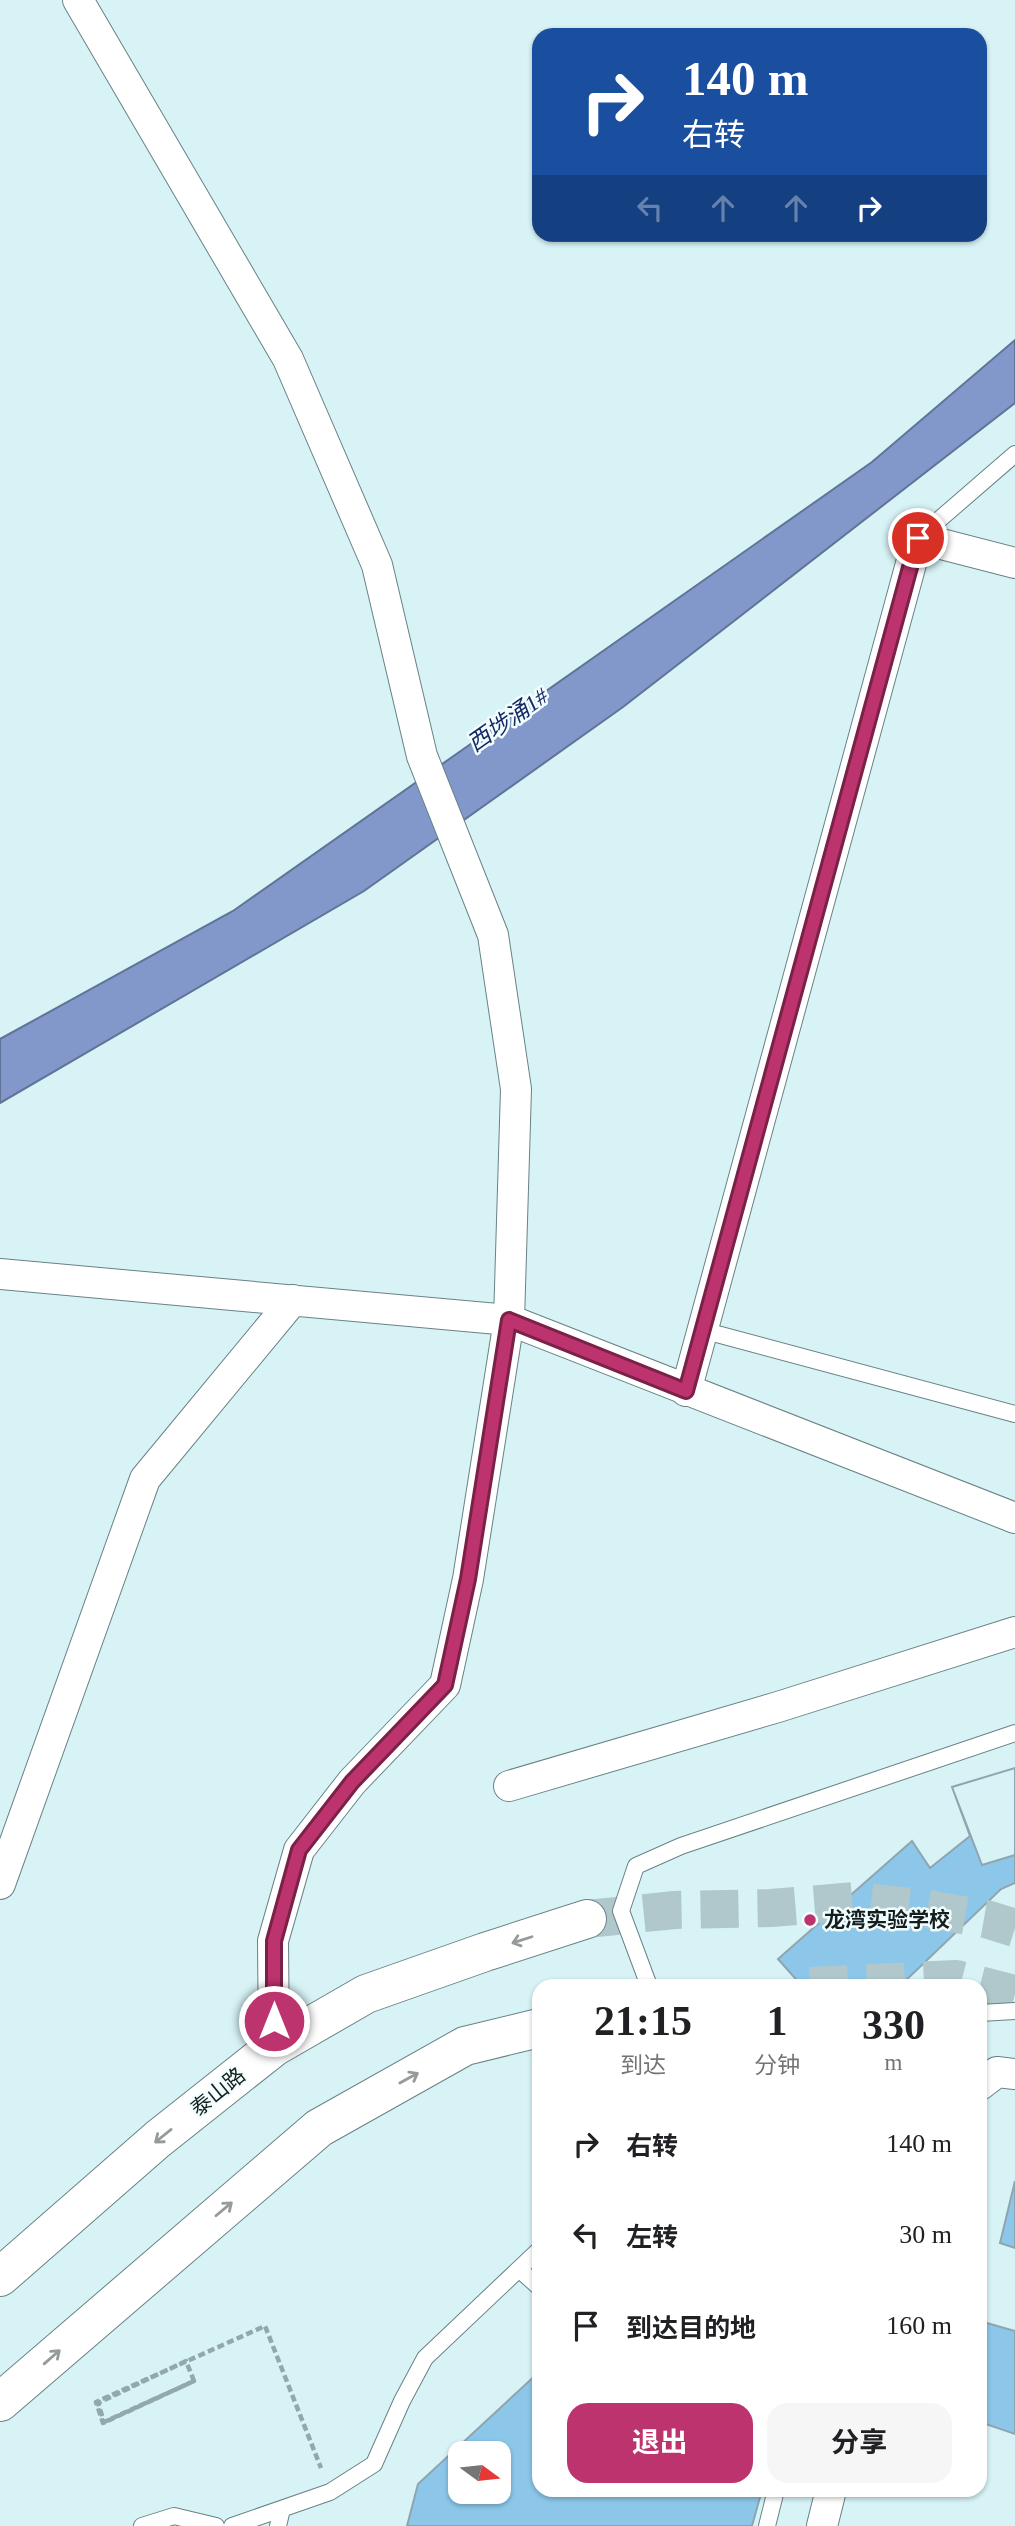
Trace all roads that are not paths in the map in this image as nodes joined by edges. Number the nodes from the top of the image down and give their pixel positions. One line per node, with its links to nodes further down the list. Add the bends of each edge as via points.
1 (78, 0): 7 (street, via 288,359 377,565 422,756 493,934 516,1089)
2 (1015, 454): 3 (lane)
3 (918, 538): 4 (street); 8 (street)
4 (1015, 563)
5 (0, 1274): 6 (street)
6 (293, 1300): 7 (street); 15 (street, via 145,1479)
7 (509, 1320): 9 (street); 21 (street, via 468,1579 445,1685 352,1782 299,1850 274,1941)
8 (702, 1330): 9 (street); 10 (lane)
9 (686, 1391): 11 (street)
10 (1015, 1414)
11 (1015, 1518)
12 (1015, 1632): 14 (street)
13 (1015, 1733): 17 (lane, via 681,1846 636,1866 621,1911)
14 (509, 1786)
15 (0, 1884)
16 (587, 1919): 21 (main road, 泰山路, one-way to 21, via 366,1994)
17 (646, 1979)
18 (1015, 2011): 19 (lane)
19 (987, 2013)
20 (532, 2030): 28 (main road, one-way to 20, via 319,2128 465,2046)
21 (274, 2047): 26 (main road, 泰山路, one-way to 26)
22 (1015, 2074): 23 (street, via 997,2072)
23 (987, 2080)
24 (532, 2257): 25 (lane)
25 (520, 2270): 27 (lane); 31 (lane, via 425,2358 374,2464 330,2492)
26 (0, 2277)
27 (532, 2281)
28 (0, 2402)
29 (774, 2497): 36 (lane)
30 (829, 2497): 37 (street)
31 (282, 2509): 34 (lane); 35 (lane)
32 (142, 2526): 33 (lane, via 174,2516)
33 (216, 2526)
34 (232, 2526)
35 (278, 2526)
36 (767, 2526)
37 (822, 2526)

